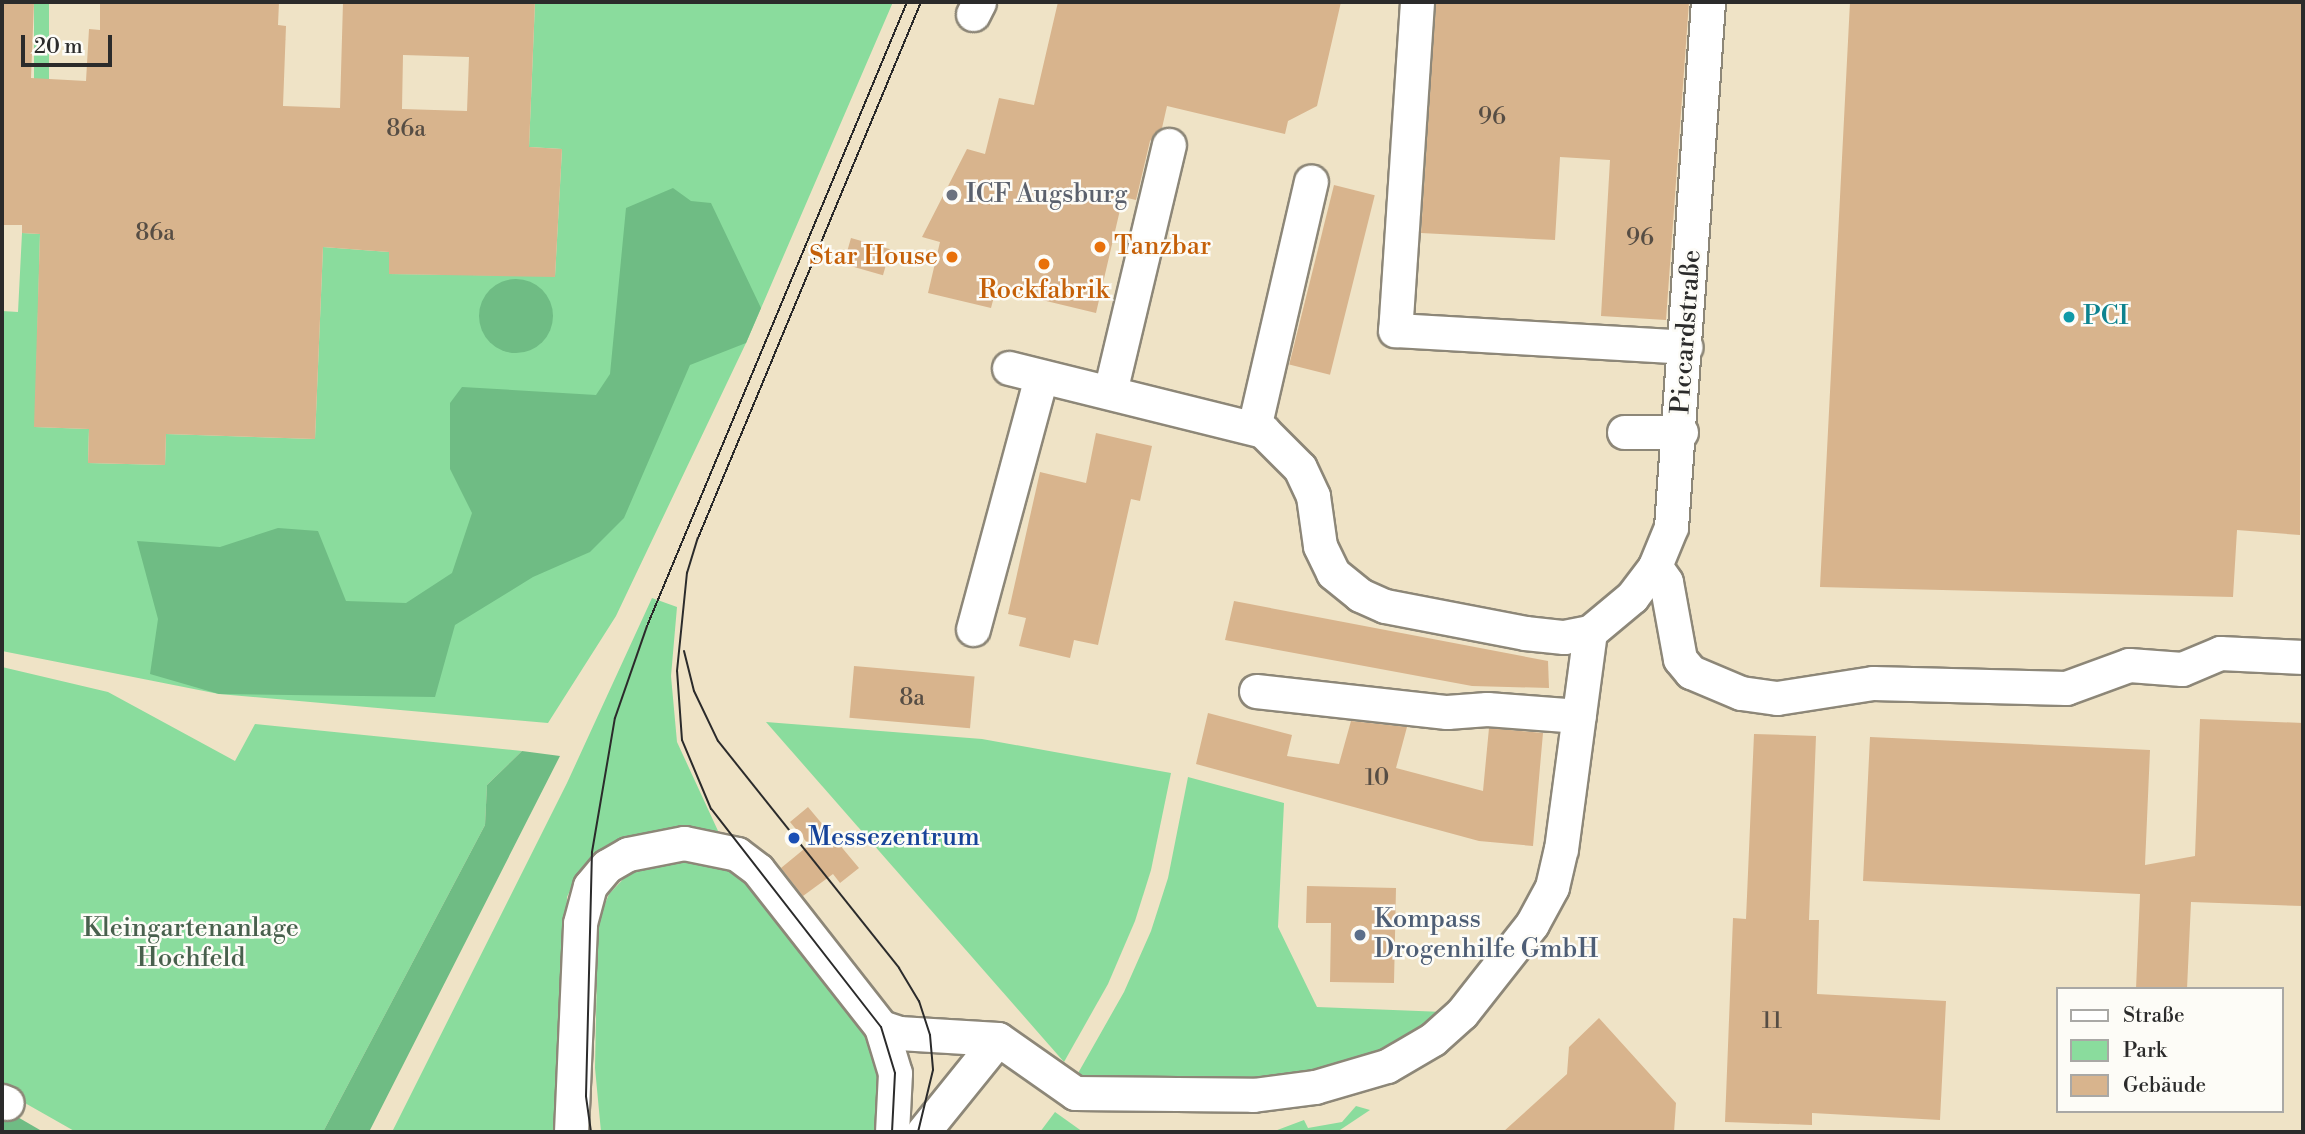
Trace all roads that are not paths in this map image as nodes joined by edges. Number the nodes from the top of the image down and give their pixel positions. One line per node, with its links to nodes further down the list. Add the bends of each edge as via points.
1 (1416, 2): 5 (lane, via 1395,330)
2 (1708, 2): 5 (lane, Piccardstraße)
3 (1169, 145): 8 (lane)
4 (1311, 181): 9 (lane)
5 (1686, 347): 11 (lane, Piccardstraße)
6 (1009, 368): 7 (lane)
7 (1041, 377): 8 (lane); 13 (lane)
8 (1116, 394): 9 (lane)
9 (1254, 428): 14 (lane, via 1300,468 1313,496 1320,546 1334,573 1352,591 1385,606 1525,633 1564,636)
10 (1624, 432): 11 (lane)
11 (1681, 432): 12 (lane, Piccardstraße, via 1671,527)
12 (1655, 566): 14 (lane, Piccardstraße, via 1632,597); 15 (lane, via 1666,582 1680,659 1691,672 1741,693 1777,698 1873,683 2066,688 2129,665 2182,669 2220,653)
13 (973, 629)
14 (1590, 632): 17 (lane)
15 (2303, 657)
16 (1256, 691): 17 (lane, via 1447,712 1487,709)
17 (1579, 716): 19 (lane, via 1552,887 1532,924 1461,1013 1407,1055 1354,1078 1253,1095 1075,1093)
18 (881, 1027): 19 (lane); 20 (lane, via 758,870 737,854 684,843 628,854 607,866 590,887 580,923); 23 (lane, via 897,1089)
19 (998, 1039): 24 (lane)
20 (574, 1071): 21 (lane); 22 (lane)
21 (571, 1132)
22 (591, 1132)
23 (892, 1132)
24 (923, 1132)

